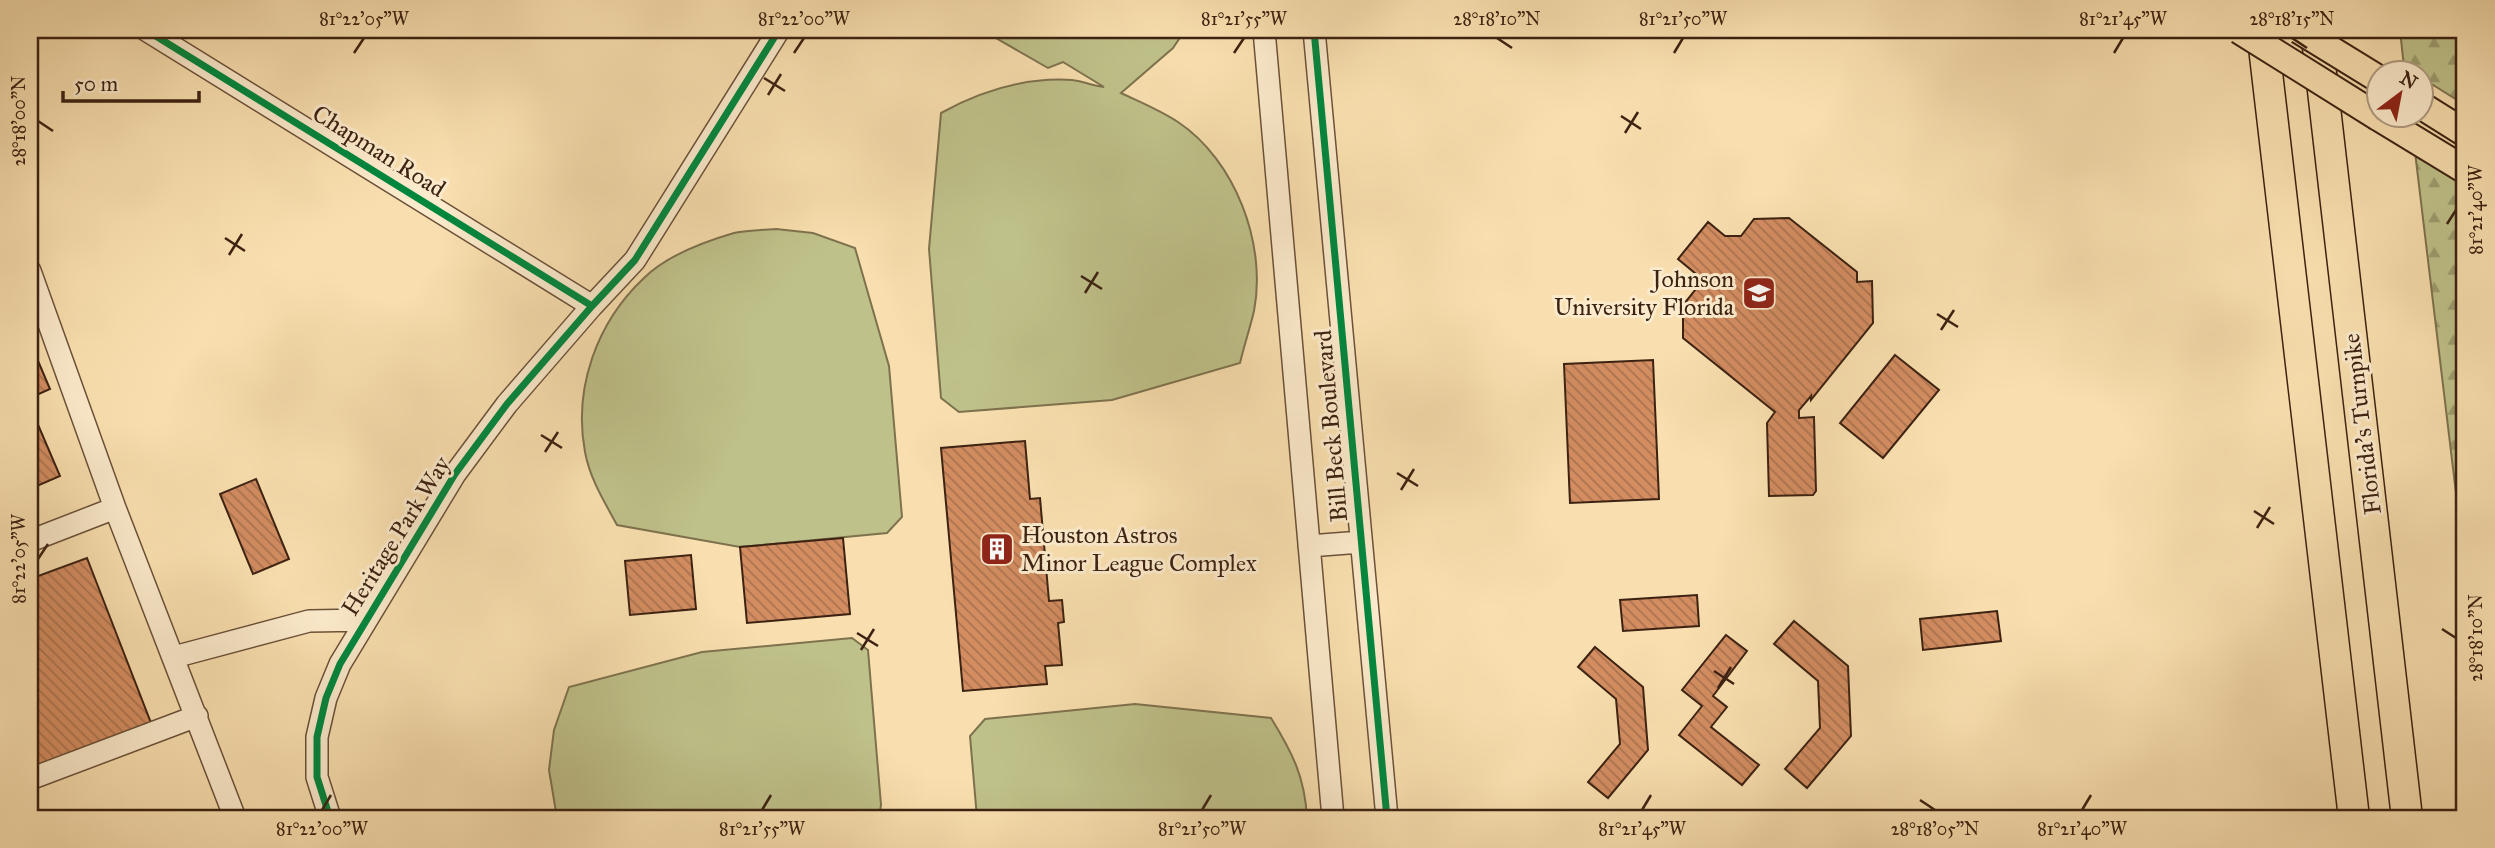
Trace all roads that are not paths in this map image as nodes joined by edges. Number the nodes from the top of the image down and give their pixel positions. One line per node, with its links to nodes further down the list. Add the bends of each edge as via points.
1 (146, 30): 14 (street, Chapman Road)
2 (779, 30): 14 (street, Heritage Park Way, via 635,260)
3 (1264, 30): 18 (street, Bill Beck Boulevard)
4 (1314, 30): 17 (street, Bill Beck Boulevard)
5 (2239, 30): 12 (main road, bridge)
6 (2262, 30): 27 (highway)
7 (2299, 30): 9 (main road, bridge)
8 (2316, 30): 28 (highway, Florida's Turnpike)
9 (2366, 72)
10 (2436, 115): 11 (main road)
11 (2465, 133)
12 (2465, 170)
13 (30, 271): 15 (street)
14 (592, 306): 19 (street, Heritage Park Way, via 507,404 455,474)
15 (115, 508): 16 (street); 20 (street)
16 (30, 541)
17 (1361, 542): 18 (street); 26 (street, Bill Beck Boulevard)
18 (1309, 545): 25 (street, Bill Beck Boulevard)
19 (366, 620): 20 (street, via 309,621); 24 (street, Heritage Park Way, via 340,664 317,737 317,777)
20 (174, 657): 21 (street)
21 (197, 716): 22 (street); 23 (street)
22 (30, 779)
23 (236, 818)
24 (330, 818)
25 (1333, 818)
26 (1387, 818)
27 (2354, 818)
28 (2407, 818)

